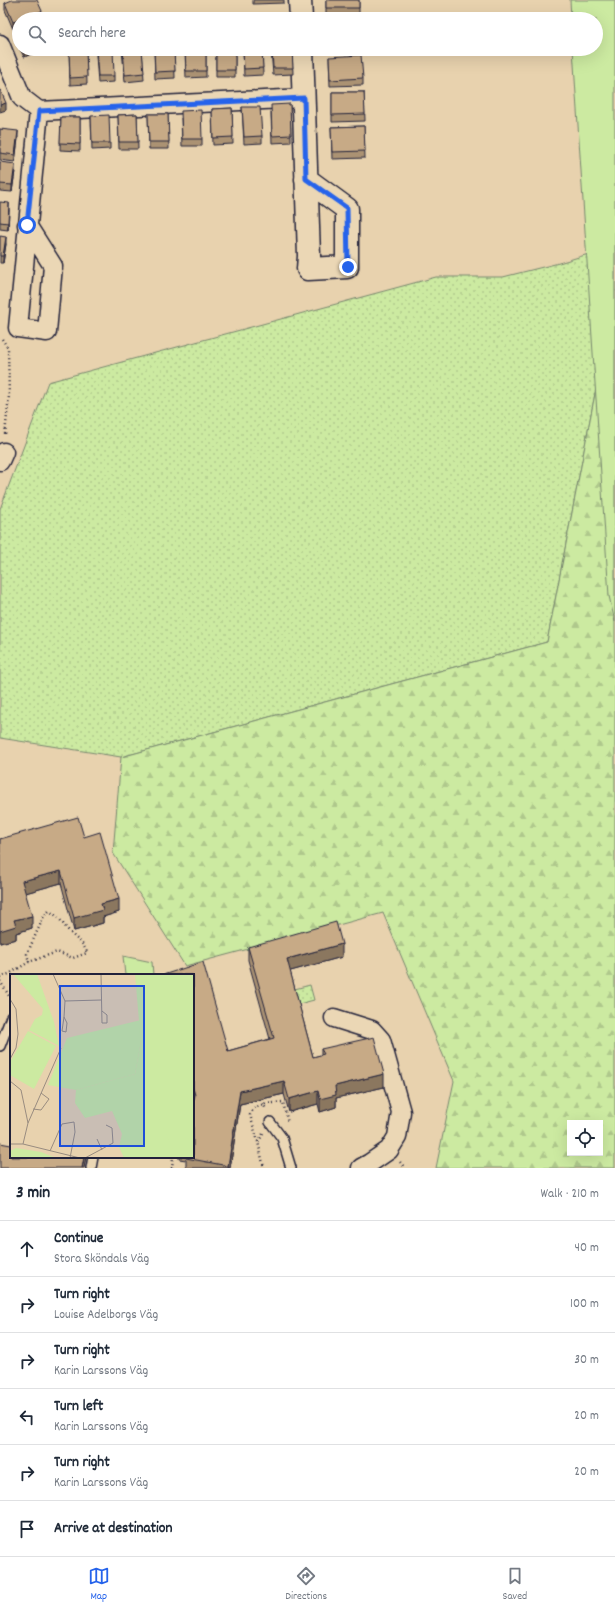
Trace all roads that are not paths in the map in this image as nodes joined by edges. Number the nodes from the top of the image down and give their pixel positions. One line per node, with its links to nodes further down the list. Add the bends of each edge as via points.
1 (300, 0): 2 (street)
2 (301, 12)
3 (0, 44): 6 (street, via 22,98)
4 (302, 56): 5 (street)
5 (304, 98): 6 (street); 7 (street)
6 (39, 111): 8 (street)
7 (306, 179)
8 (27, 225): 8 (street, via 53,266 46,332 18,328)
9 (334, 1018): 16 (street, via 372,1030 381,1040 401,1112 397,1137 389,1150)
10 (10, 1020): 11 (lane)
11 (0, 1046)
12 (270, 1122): 15 (lane, via 282,1138)
13 (93, 1158): 14 (lane)
14 (91, 1168)
15 (291, 1168)
16 (361, 1168)

